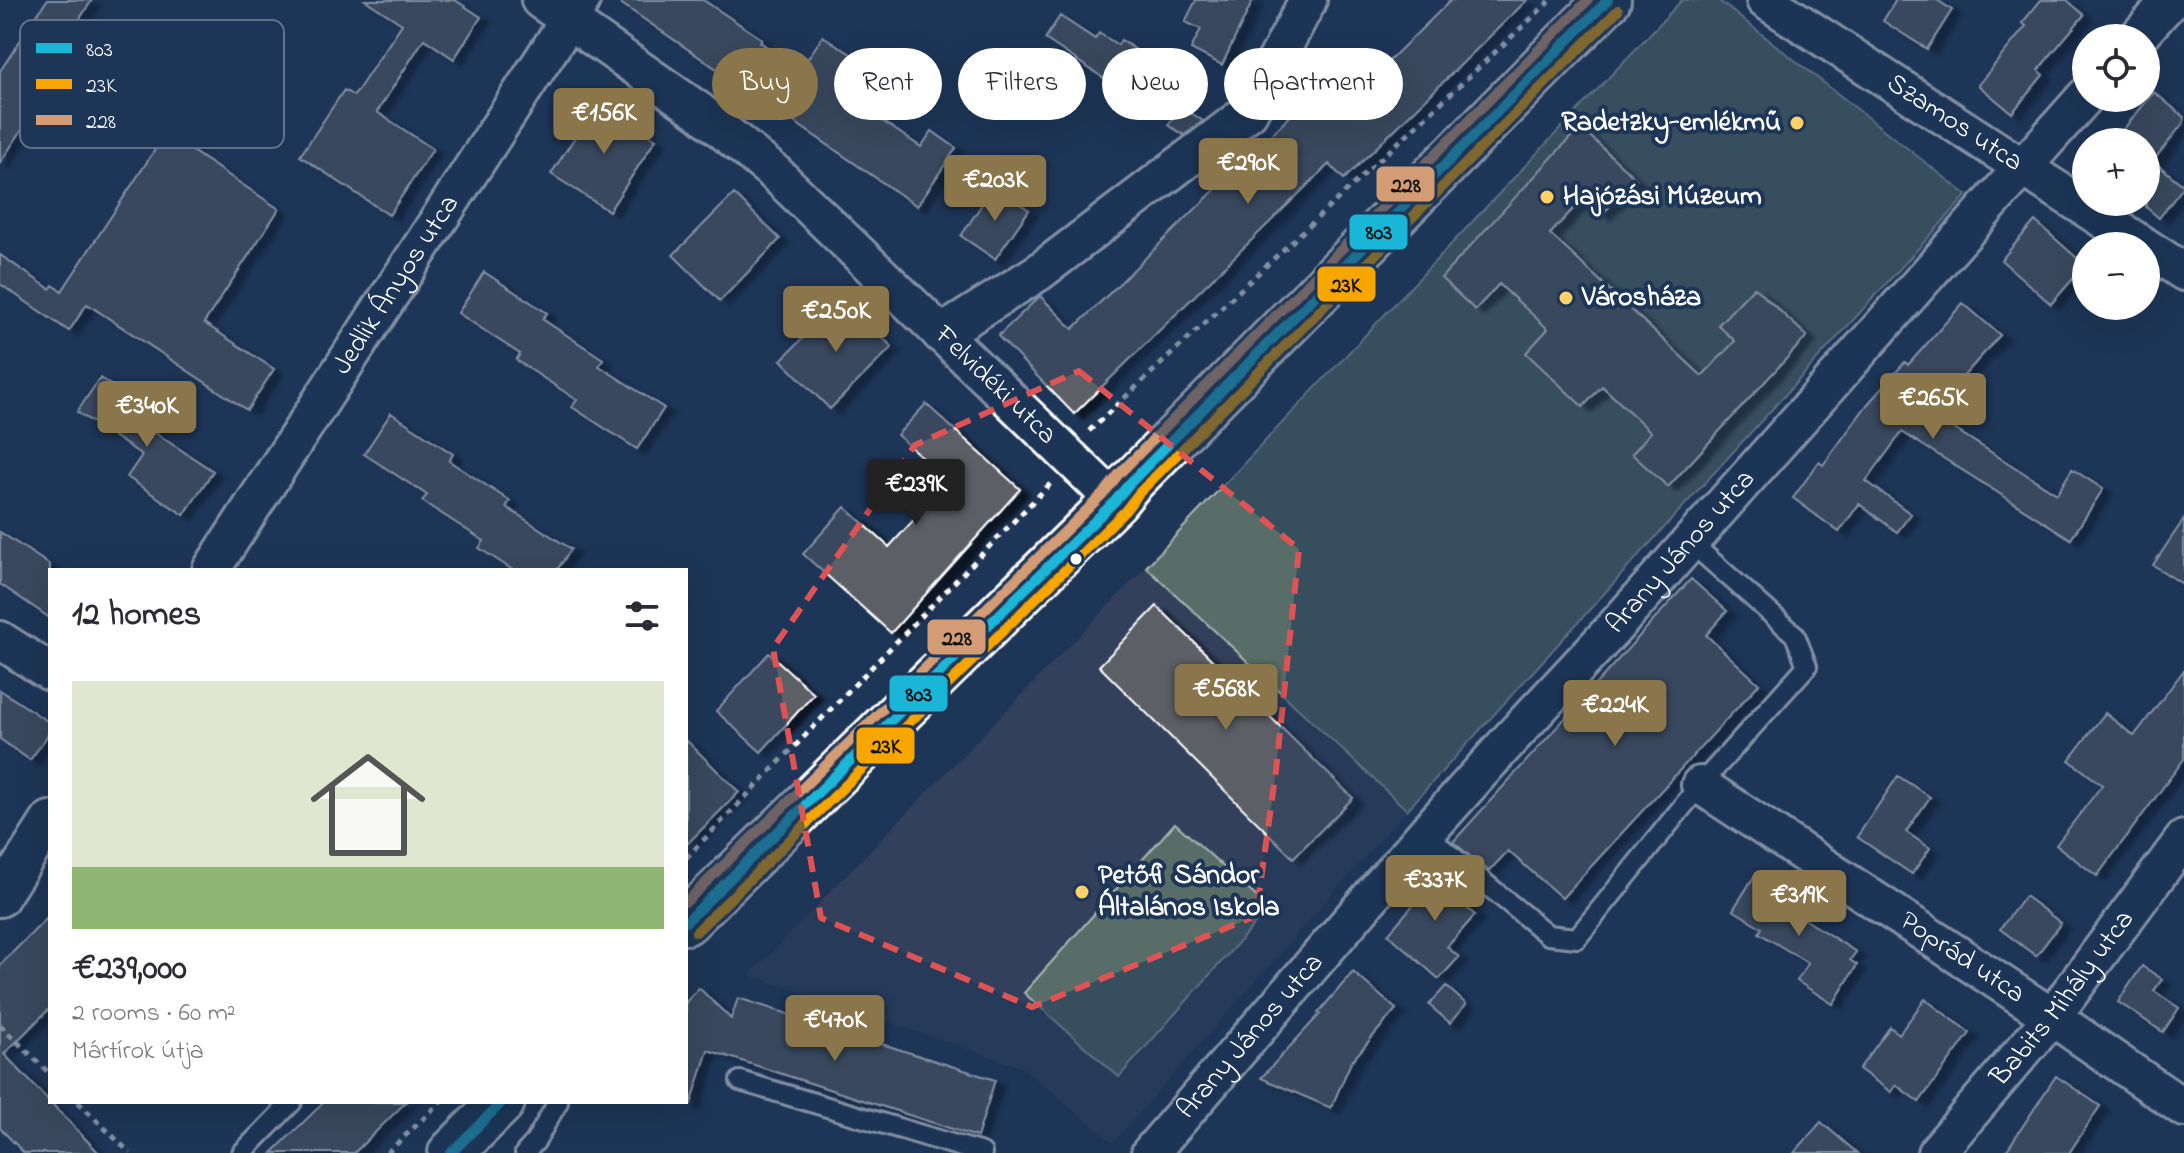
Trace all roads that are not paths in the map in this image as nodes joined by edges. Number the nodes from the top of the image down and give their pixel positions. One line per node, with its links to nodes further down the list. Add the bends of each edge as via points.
1 (1308, 0): 12 (street, via 1249,112 1039,272)
2 (1608, 0): 13 (main road)
3 (1765, 0): 8 (street, Szamos utca)
4 (2171, 0): 6 (street)
5 (564, 6): 12 (street, Felvidéki utca, via 775,173); 15 (street, Jedlik Ányos utca)
6 (2150, 24)
7 (2072, 112): 8 (street, Arany János utca)
8 (2023, 167): 9 (street, Szamos utca); 14 (street, Arany János utca)
9 (2123, 232)
10 (2160, 256): 11 (street, Szamos utca)
11 (2184, 272)
12 (941, 334): 13 (street, Felvidéki utca)
13 (1115, 501): 23 (main road)
14 (1689, 541): 18 (lane, via 1795,635 1807,666); 20 (street, Arany János utca)
15 (212, 568)
16 (0, 640): 17 (street)
17 (48, 671)
18 (1700, 785): 20 (lane, via 1577,938 1548,935); 24 (street, Poprád utca)
19 (48, 823): 22 (street)
20 (1425, 834): 34 (street, Arany János utca)
21 (2184, 839): 24 (street, Babits Mihály utca)
22 (0, 898)
23 (688, 920)
24 (2052, 1017): 29 (street, Poprád utca); 35 (street, Babits Mihály utca)
25 (740, 1081): 33 (lane)
26 (290, 1104): 30 (lane)
27 (500, 1104): 31 (main road)
28 (557, 1104): 32 (lane)
29 (2184, 1108)
30 (242, 1153)
31 (451, 1153)
32 (525, 1153)
33 (982, 1153)
34 (1150, 1153)
35 (1936, 1153)

